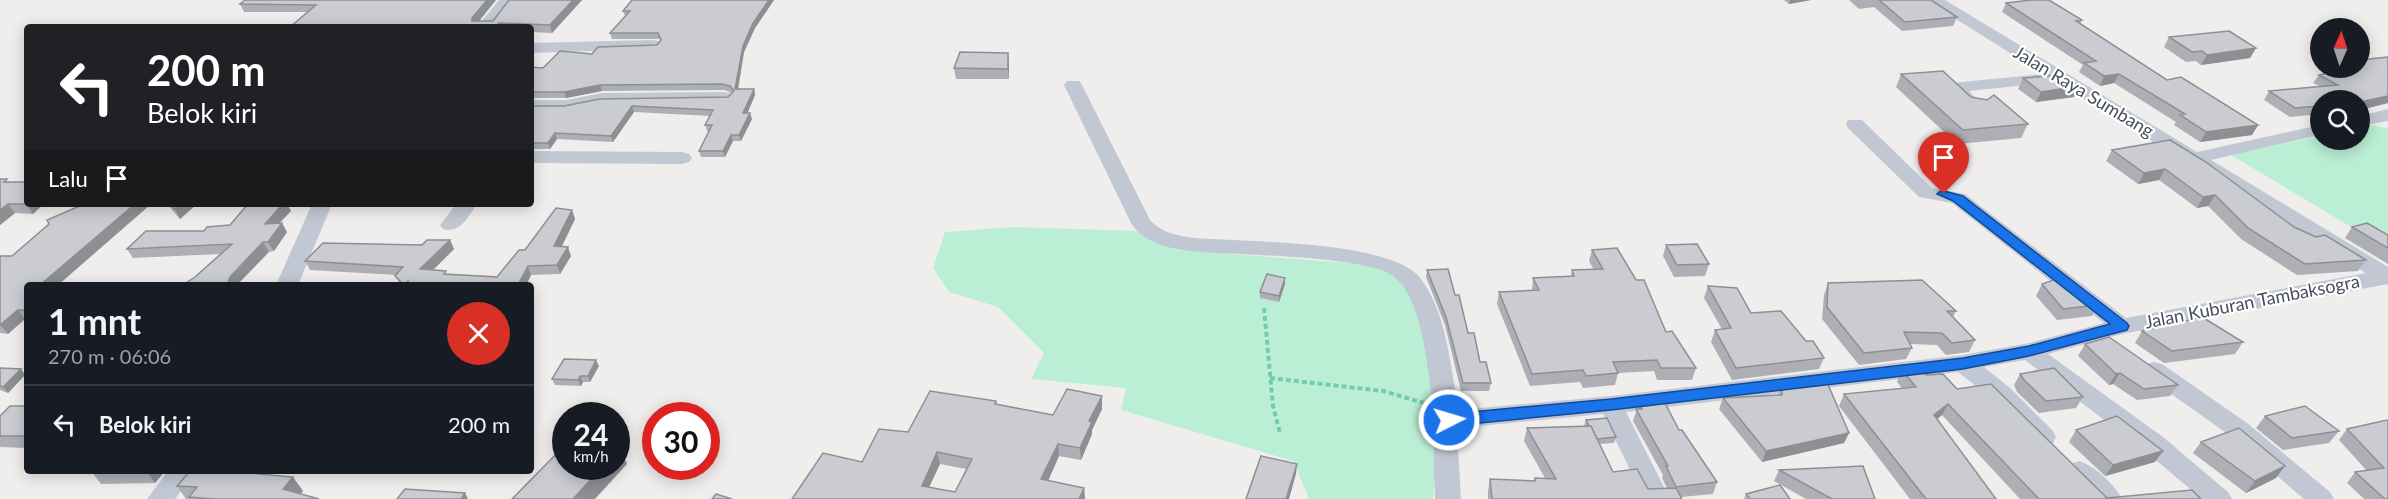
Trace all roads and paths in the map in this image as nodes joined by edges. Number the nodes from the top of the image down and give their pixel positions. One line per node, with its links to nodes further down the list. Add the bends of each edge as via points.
1 (507, 0): 3 (street)
2 (1934, 0): 6 (street, Jalan Raya Sumbang)
3 (487, 24)
4 (653, 45): 5 (street)
5 (534, 48)
6 (2060, 78): 10 (street, via 1957,87); 17 (street, Jalan Raya Sumbang)
7 (1073, 85): 29 (street, via 1140,223 1149,232 1195,245 1352,256 1403,272 1418,290 1430,322)
8 (724, 97): 9 (street, via 602,98 566,105)
9 (534, 105)
10 (1975, 107)
11 (2385, 118): 12 (street)
12 (2370, 120)
13 (1855, 124): 24 (street, via 1926,193 1958,198)
14 (2310, 132): 17 (street)
15 (534, 157): 16 (street)
16 (682, 158)
17 (2196, 158): 21 (street, Jalan Raya Sumbang)
18 (320, 207): 22 (street)
19 (465, 207): 20 (street)
20 (450, 225)
21 (2387, 277): 24 (street, Jalan Kuburan Tambaksogra)
22 (288, 282)
23 (1264, 308): 27 (path)
24 (2111, 329): 25 (street, Jalan Kuburan Tambaksogra); 37 (street, via 2132,355 2238,429)
25 (2029, 351): 26 (street, Jalan Kuburan Tambaksogra); 36 (street, via 2154,444)
26 (1963, 363): 28 (street, Jalan Kuburan Tambaksogra); 35 (street, via 2002,393)
27 (1270, 378): 29 (path, via 1383,391 1415,399); 30 (path)
28 (1611, 405): 29 (street, Jalan Kuburan Tambaksogra); 34 (street)
29 (1448, 416): 33 (street)
30 (1280, 433)
31 (181, 474): 32 (street)
32 (160, 499)
33 (1448, 499)
34 (1657, 499)
35 (2109, 499)
36 (2219, 499)
37 (2321, 499)

